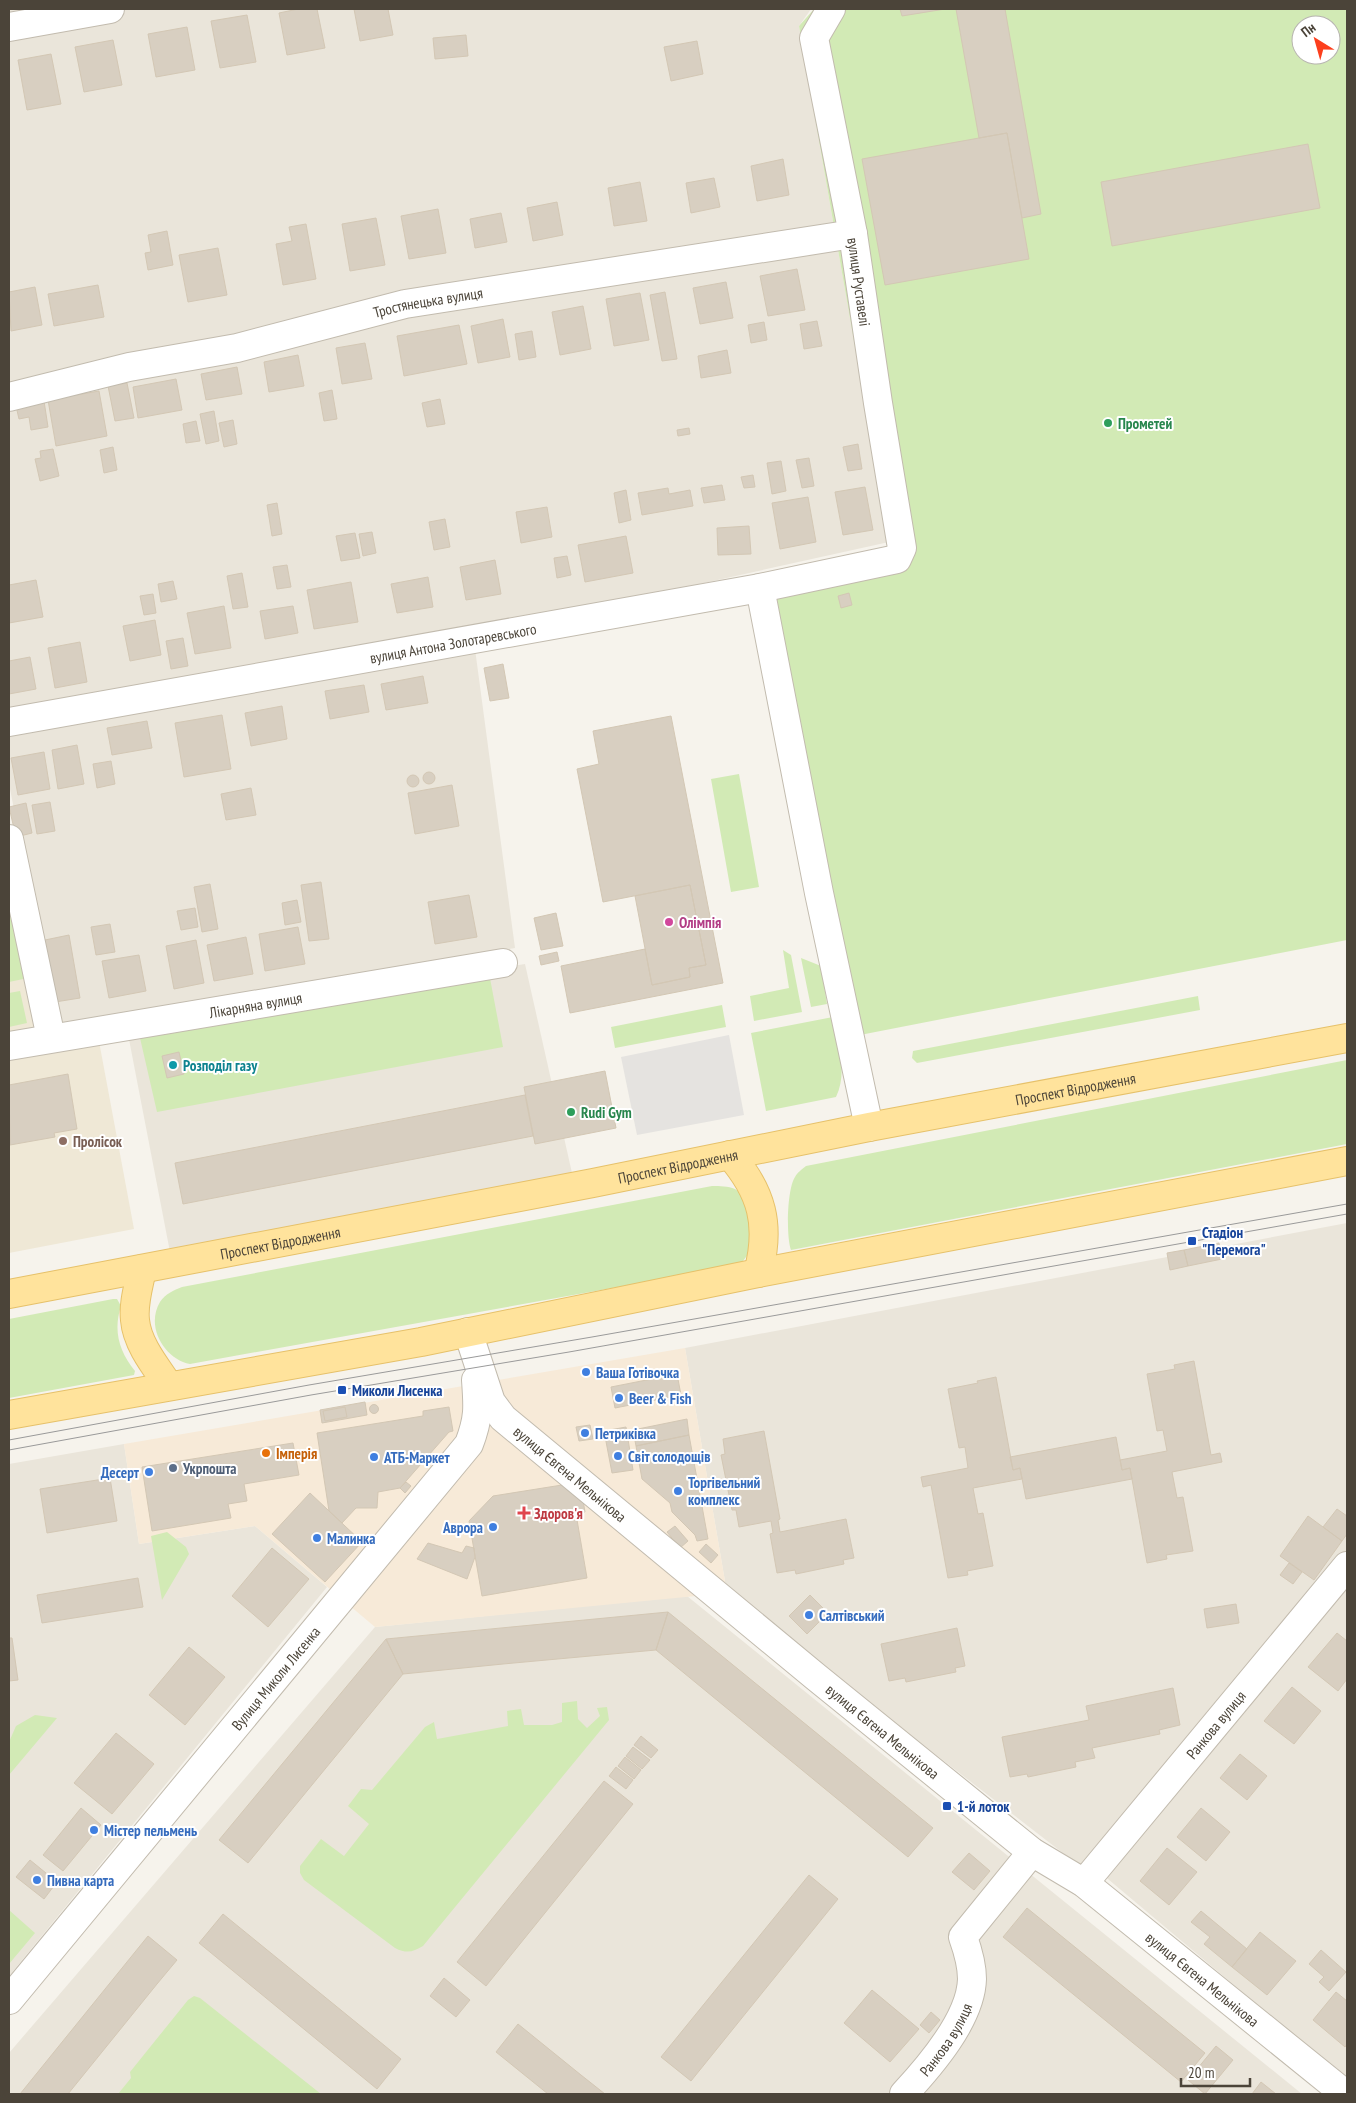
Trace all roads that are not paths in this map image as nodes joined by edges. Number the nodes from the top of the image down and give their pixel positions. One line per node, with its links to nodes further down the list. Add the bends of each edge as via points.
1 (110, 9): 3 (street)
2 (831, 9): 4 (street, вулиця Руставелі, via 814,38)
3 (9, 27)
4 (852, 234): 5 (street, Тростянецька вулиця, via 405,304 237,348 129,367); 6 (street, вулиця Руставелі, via 902,548)
5 (9, 397)
6 (897, 559): 7 (street, вулиця Антона Золотаревського)
7 (760, 588): 8 (street, вулиця Антона Золотаревського); 14 (street, via 819,893)
8 (9, 722)
9 (9, 839): 11 (street)
10 (503, 963): 11 (street, Лікарняна вулиця)
11 (51, 1038): 13 (street, Лікарняна вулиця)
12 (1347, 1038): 14 (main road, Проспект Відродження)
13 (9, 1046)
14 (869, 1127): 15 (main road, Проспект Відродження)
15 (730, 1155): 17 (main road, Проспект Відродження); 18 (main road, via 755,1189 761,1206 765,1237)
16 (1347, 1161): 18 (main road)
17 (142, 1269): 19 (main road, Проспект Відродження); 21 (main road, via 135,1321 152,1362)
18 (758, 1273): 20 (main road)
19 (9, 1294)
20 (468, 1332): 21 (main road); 23 (street, вулиця Євгена Мельнікова, via 491,1402); 24 (street, Вулиця Миколи Лисенка, via 478,1405 477,1422)
21 (169, 1386): 22 (main road)
22 (9, 1415)
23 (520, 1433): 24 (street); 26 (street, вулиця Євгена Мельнікова)
24 (469, 1444): 28 (street, Вулиця Миколи Лисенка)
25 (1347, 1566): 27 (street, Ранкова вулиця)
26 (1032, 1852): 27 (street, вулиця Євгена Мельнікова); 29 (street, Ранкова вулиця, via 963,1938 970,1956 971,1972 967,2003 956,2027)
27 (1084, 1883): 30 (street, вулиця Євгена Мельнікова)
28 (9, 2000)
29 (904, 2094)
30 (1344, 2094)

